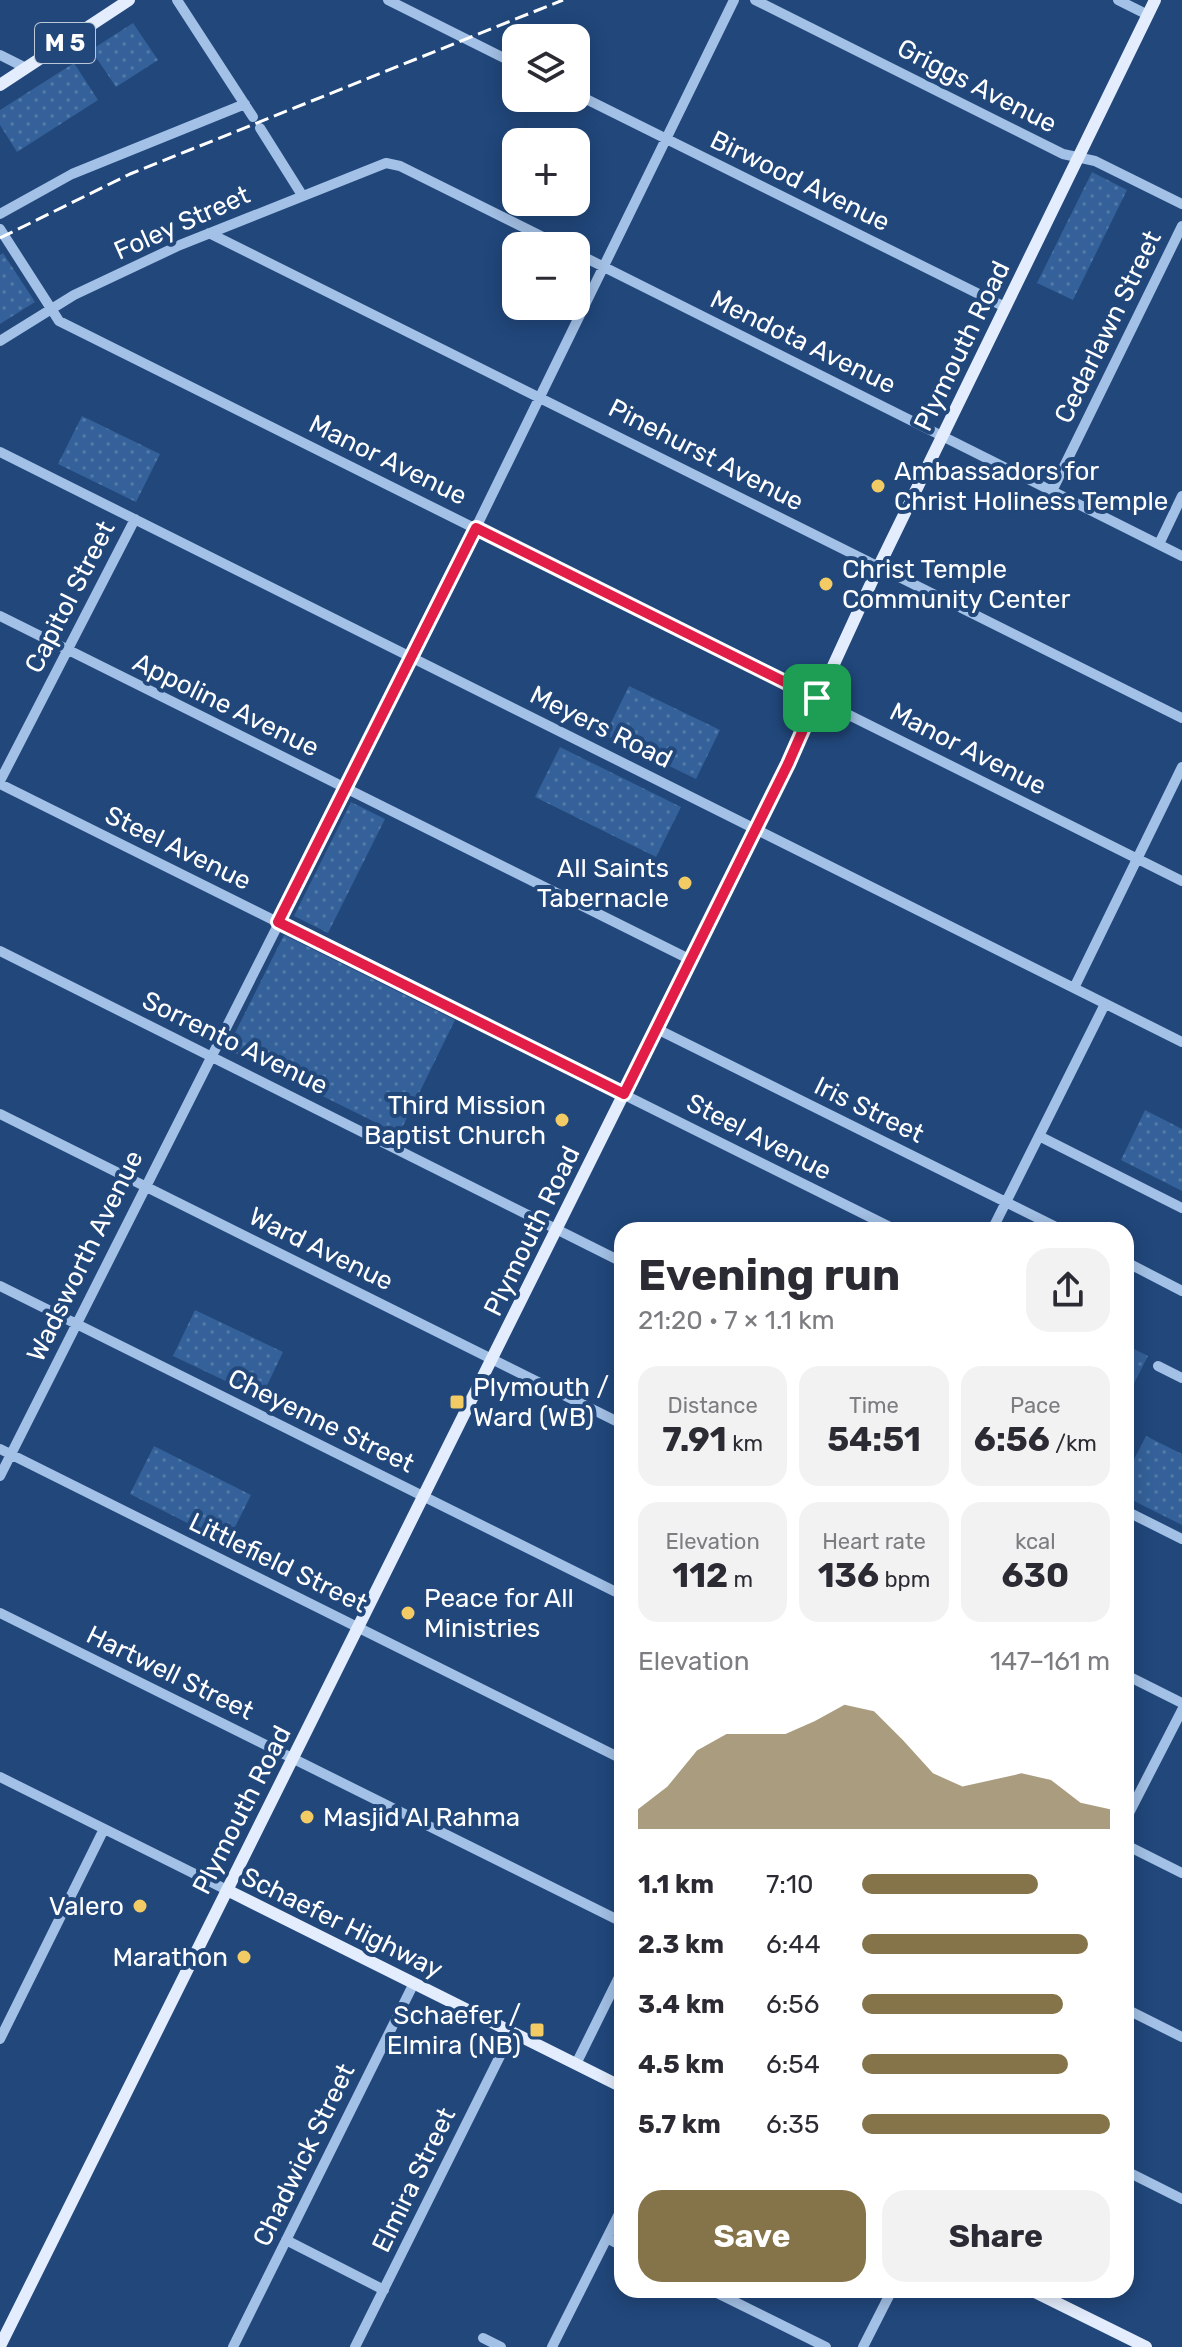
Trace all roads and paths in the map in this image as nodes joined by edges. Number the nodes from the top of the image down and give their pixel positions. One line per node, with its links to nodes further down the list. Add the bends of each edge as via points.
1 (129, 0): 11 (main road, M 5)
2 (177, 0): 14 (street)
3 (388, 0): 10 (street)
4 (734, 0): 17 (street)
5 (755, 0): 18 (street, Griggs Avenue)
6 (1118, 0): 8 (street)
7 (1155, 0): 8 (main road, Plymouth Road)
8 (1148, 15): 18 (main road, Plymouth Road)
9 (0, 55): 11 (street)
10 (502, 57)
11 (26, 68): 12 (main road, M 5)
12 (0, 85)
13 (590, 101): 17 (street, Birwood Avenue)
14 (245, 104): 15 (street); 21 (street, via 72,174)
15 (253, 117)
16 (260, 128): 19 (street)
17 (666, 138): 27 (street); 28 (street, Birwood Avenue)
18 (1078, 157): 20 (street, Griggs Avenue); 28 (main road, Plymouth Road)
19 (302, 195): 24 (street, Foley Street, via 390,163); 25 (street, Foley Street)
20 (1182, 204)
21 (0, 214)
22 (1182, 226): 34 (street, Cedarlawn Street)
23 (0, 229): 29 (street, Manor Avenue)
24 (532, 232)
25 (209, 233): 29 (street, Foley Street); 31 (street, Pinehurst Avenue)
26 (590, 260): 27 (street, Mendota Avenue)
27 (603, 267): 31 (street); 32 (street, Mendota Avenue)
28 (1005, 307): 32 (main road, Plymouth Road)
29 (50, 310): 30 (street, Foley Street); 37 (street, Manor Avenue, via 59,321)
30 (0, 341)
31 (540, 397): 37 (street); 40 (street, Pinehurst Avenue)
32 (943, 436): 34 (street, Mendota Avenue); 40 (main road, Plymouth Road)
33 (0, 452): 36 (street, Meyers Road)
34 (1052, 491): 38 (street, Mendota Avenue)
35 (1182, 496): 38 (street)
36 (135, 519): 42 (street, Capitol Street); 43 (street, Meyers Road)
37 (476, 528): 43 (street); 44 (street, Manor Avenue)
38 (1159, 544): 39 (street, Mendota Avenue)
39 (1182, 556)
40 (879, 566): 44 (main road, Plymouth Road); 45 (street, Pinehurst Avenue)
41 (0, 616): 42 (street, Appoline Avenue)
42 (67, 650): 47 (street, Capitol Street); 48 (street, Appoline Avenue)
43 (413, 658): 48 (street); 49 (street, Meyers Road)
44 (817, 698): 49 (main road, Plymouth Road); 50 (street, Manor Avenue)
45 (1182, 718)
46 (1182, 767): 50 (street)
47 (0, 783): 52 (street, Steel Avenue)
48 (346, 789): 52 (street); 54 (street, Appoline Avenue)
49 (756, 829): 54 (main road, Plymouth Road); 55 (street, Meyers Road)
50 (1137, 859): 51 (street, Manor Avenue); 55 (street)
51 (1182, 881)
52 (278, 922): 59 (street, Wadsworth Avenue); 60 (street, Steel Avenue)
53 (0, 951): 59 (street, Sorrento Avenue)
54 (691, 960): 57 (main road, Plymouth Road)
55 (1074, 988): 56 (street, Meyers Road)
56 (1105, 1004): 58 (street, Meyers Road); 62 (street)
57 (657, 1029): 60 (main road, Plymouth Road); 64 (street, Iris Street)
58 (1182, 1042)
59 (210, 1056): 63 (street, Wadsworth Avenue); 69 (street, Sorrento Avenue)
60 (624, 1094): 66 (street, Steel Avenue); 69 (main road, Plymouth Road)
61 (0, 1114): 63 (street, Ward Avenue)
62 (1039, 1136): 64 (street); 65 (street)
63 (144, 1186): 74 (street, Wadsworth Avenue); 75 (street, Ward Avenue)
64 (1006, 1202): 67 (street); 68 (street, Iris Street)
65 (1182, 1208)
66 (880, 1222)
67 (996, 1222)
68 (1046, 1222)
69 (558, 1229): 70 (street, Sorrento Avenue); 75 (main road, Plymouth Road)
70 (614, 1258)
71 (1134, 1266): 73 (street)
72 (0, 1286): 74 (street, Cheyenne Street)
73 (1182, 1291)
74 (76, 1323): 79 (street, Wadsworth Avenue); 81 (street, Cheyenne Street)
75 (493, 1360): 78 (street, Ward Avenue); 81 (main road, Plymouth Road)
76 (1158, 1366): 77 (street)
77 (1182, 1378)
78 (614, 1420)
79 (5, 1452): 80 (street, Wadsworth Avenue); 86 (street, Littlefield Street)
80 (0, 1476)
81 (424, 1497): 84 (street, Cheyenne Street); 86 (main road, Plymouth Road)
82 (1134, 1515): 83 (street)
83 (1182, 1539)
84 (614, 1591)
85 (0, 1613): 91 (street, Hartwell Street)
86 (358, 1628): 90 (street, Littlefield Street); 91 (main road, Plymouth Road)
87 (1134, 1679): 88 (street)
88 (1182, 1703)
89 (1182, 1710): 93 (street)
90 (614, 1755)
91 (293, 1759): 97 (main road, Plymouth Road); 98 (street, Hartwell Street)
92 (0, 1777): 94 (street, Schaefer Highway)
93 (1134, 1803)
94 (104, 1829): 97 (street, Schaefer Highway); 104 (street)
95 (1134, 1849): 96 (street)
96 (1182, 1873)
97 (227, 1890): 99 (main road, Schaefer Highway); 118 (main road, Plymouth Road)
98 (614, 1918)
99 (414, 1983): 102 (main road, Schaefer Highway); 111 (street, Chadwick Street)
100 (614, 1987): 105 (street)
101 (1134, 2013): 103 (street)
102 (512, 2032): 105 (main road, Schaefer Highway); 113 (street, Elmira Street)
103 (1182, 2037)
104 (0, 2039)
105 (576, 2064): 106 (main road, Schaefer Highway)
106 (614, 2083)
107 (1134, 2175): 108 (street)
108 (1182, 2199)
109 (614, 2224): 110 (street)
110 (607, 2238): 112 (street); 122 (street)
111 (286, 2240): 113 (street); 119 (street, Chadwick Street)
112 (614, 2242)
113 (384, 2290): 120 (street, Elmira Street)
114 (727, 2298): 123 (street)
115 (888, 2298): 124 (street)
116 (1047, 2298): 125 (main road)
117 (483, 2338): 121 (street)
118 (0, 2346)
119 (233, 2347)
120 (355, 2347)
121 (501, 2347)
122 (552, 2347)
123 (826, 2347)
124 (863, 2347)
125 (1146, 2347)

